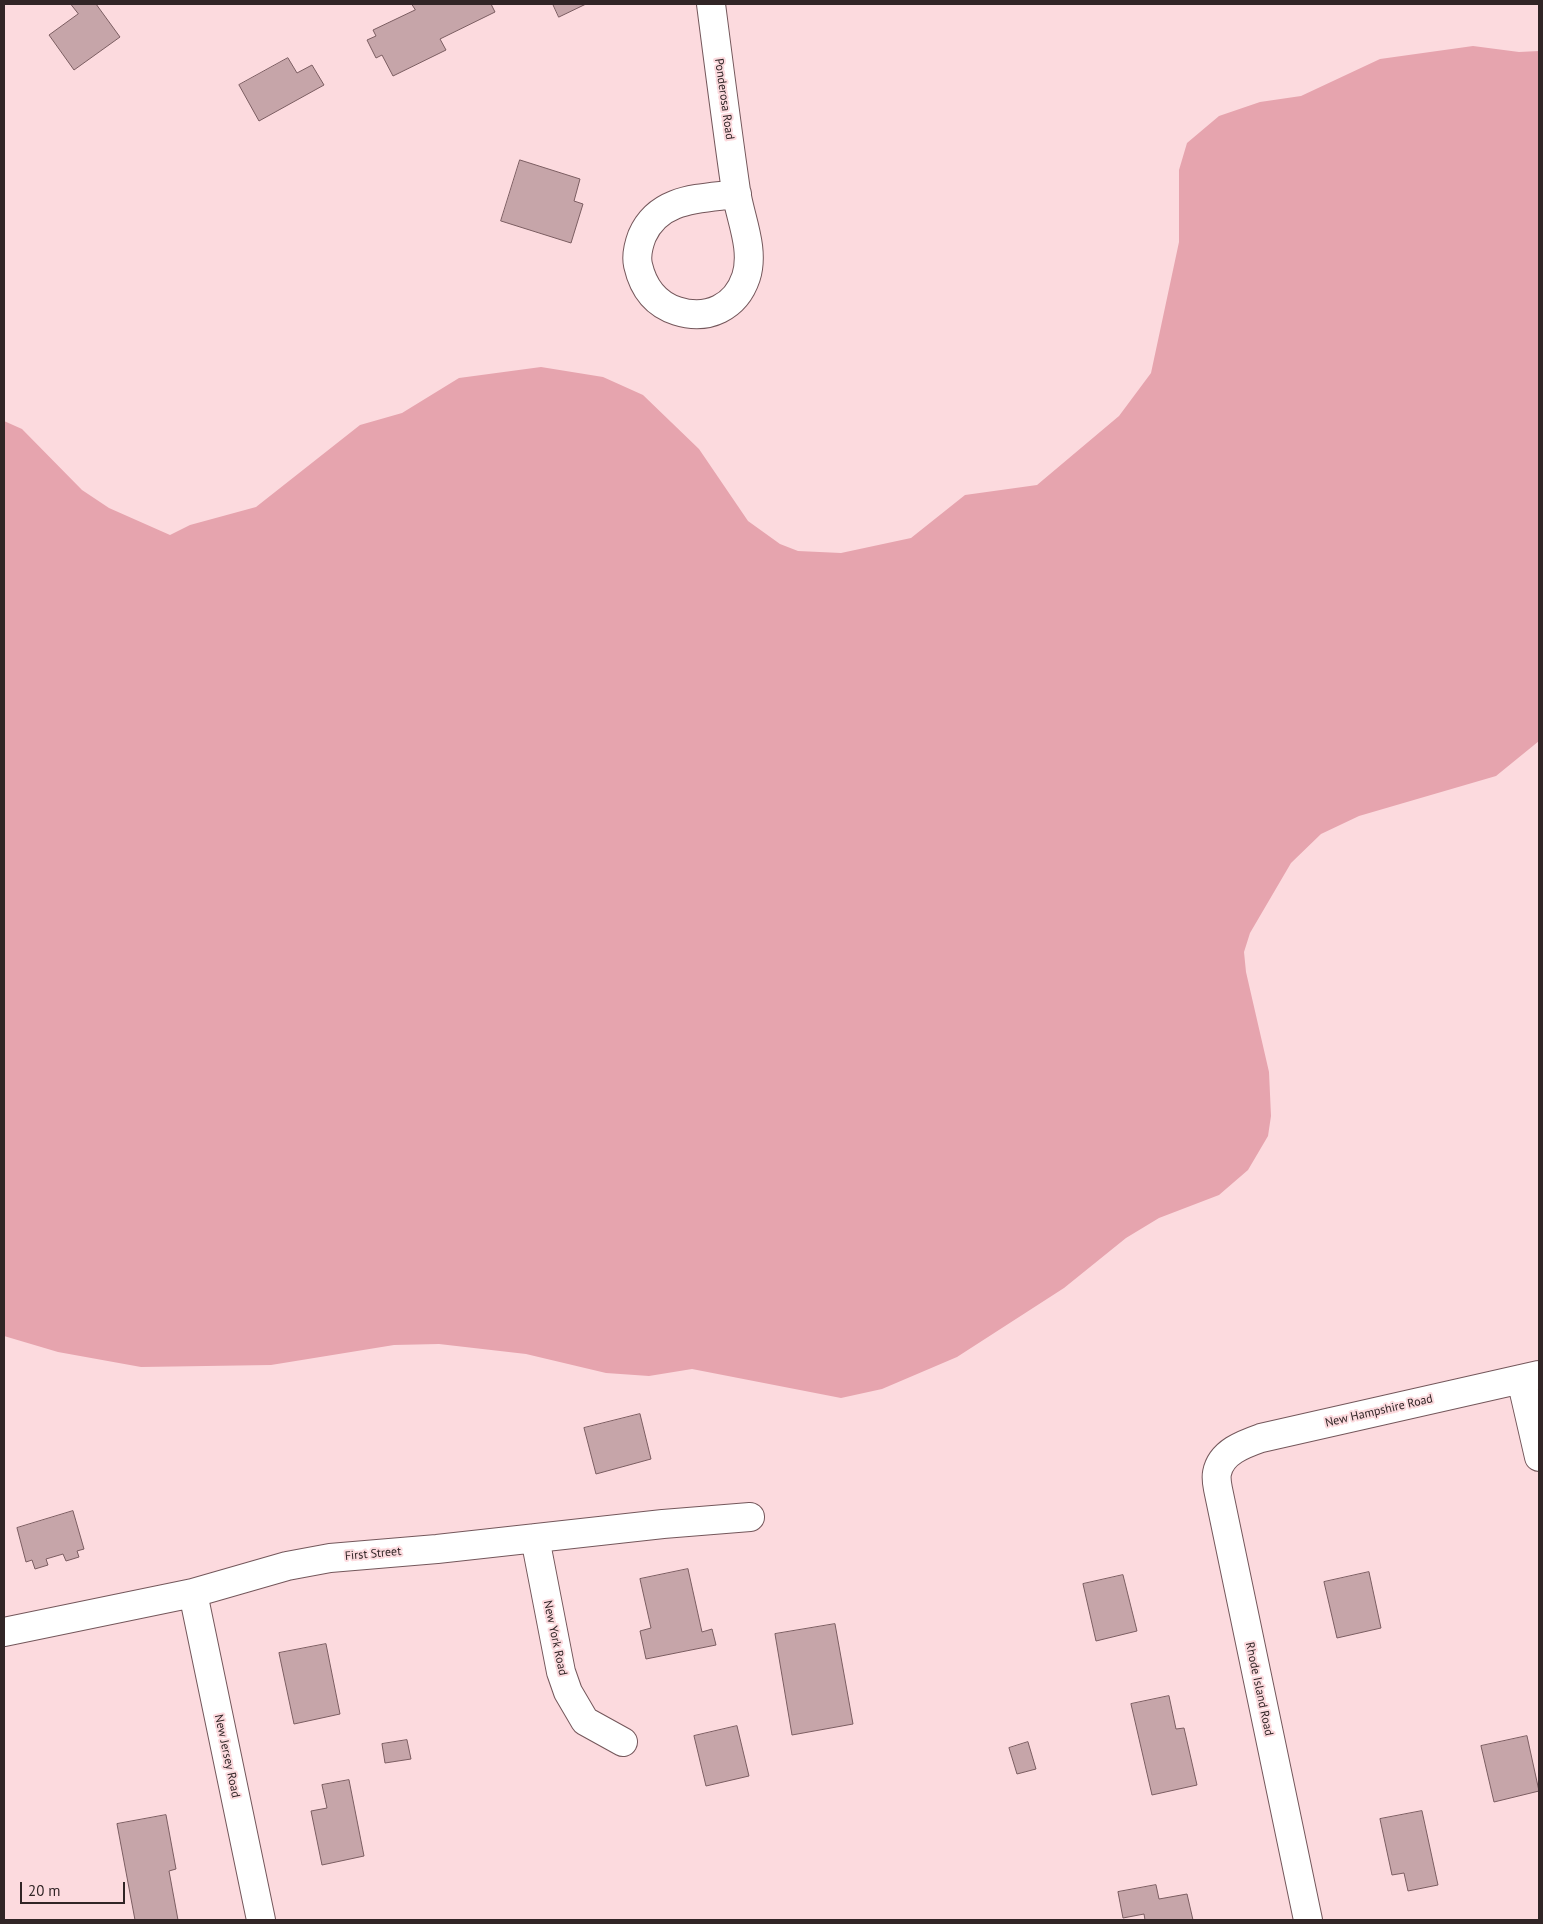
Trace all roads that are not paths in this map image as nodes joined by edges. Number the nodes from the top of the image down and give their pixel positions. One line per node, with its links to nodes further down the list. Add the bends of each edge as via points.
1 (711, 4): 2 (street, Ponderosa Road)
2 (737, 194): 2 (street, Ponderosa Road, via 749,250 746,276 736,298 722,309 704,314 686,314 668,308 653,297 642,281 638,262 639,242 647,225 661,211 679,202)
3 (1530, 1377): 4 (street); 5 (street, New Hampshire Road, via 1261,1438 1242,1445)
4 (1539, 1457)
5 (1223, 1458): 12 (street, Rhode Island Road, via 1217,1472 1218,1489)
6 (750, 1517): 7 (street, First Street)
7 (535, 1538): 8 (street, First Street, via 330,1558 287,1566); 10 (street, New York Road, via 561,1672 568,1692 585,1721)
8 (193, 1593): 9 (street, First Street); 11 (street, New Jersey Road)
9 (4, 1632)
10 (623, 1742)
11 (262, 1920)
12 (1308, 1920)

